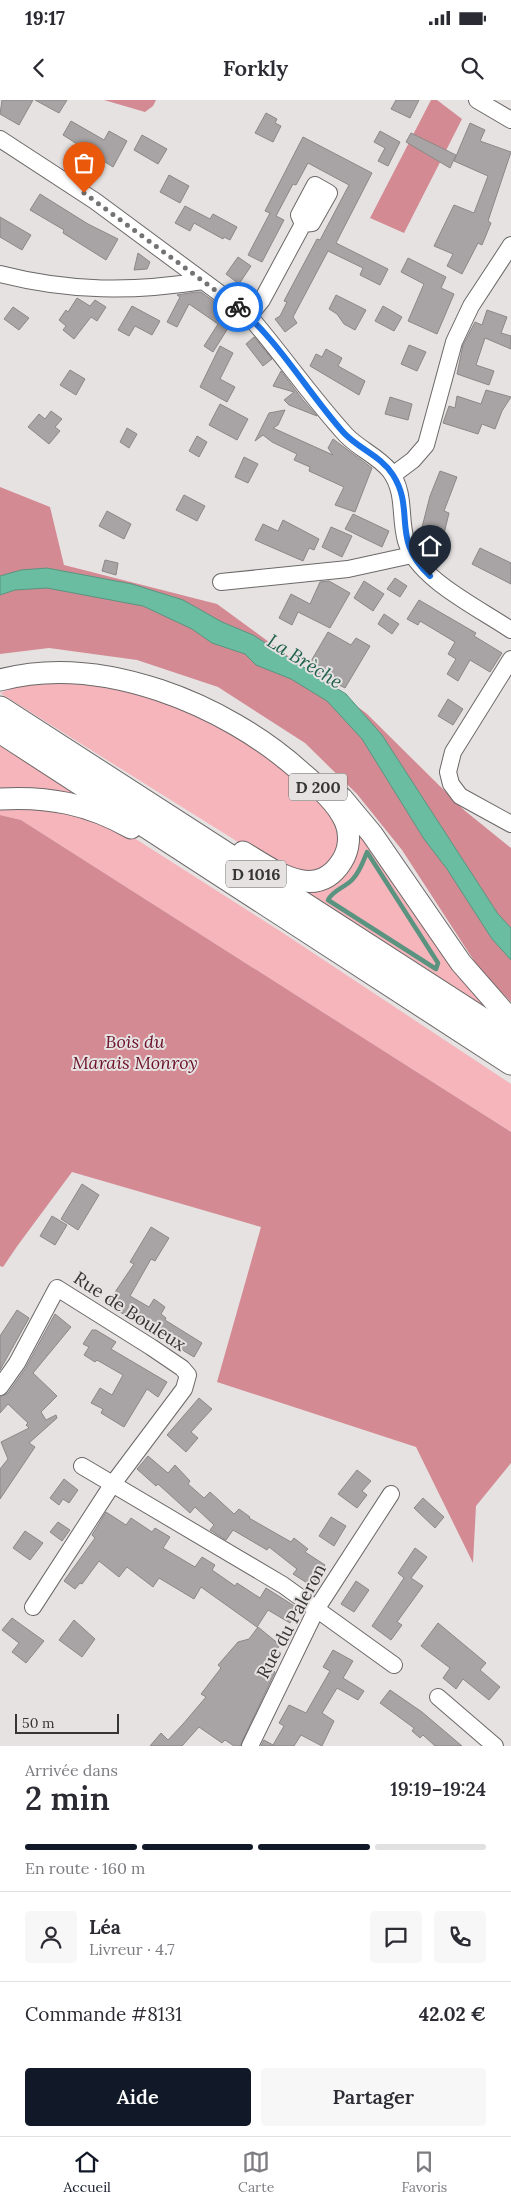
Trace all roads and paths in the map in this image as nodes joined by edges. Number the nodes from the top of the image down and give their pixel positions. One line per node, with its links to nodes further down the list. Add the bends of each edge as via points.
1 (477, 100): 2 (street)
2 (511, 120)
3 (0, 139): 7 (street, via 52,171)
4 (303, 224): 8 (street, via 262,300)
5 (511, 245): 9 (street, via 471,306 454,342 429,437 418,455)
6 (0, 274): 7 (street, via 81,289 153,287)
7 (203, 281): 8 (street)
8 (248, 316): 9 (street, via 352,440)
9 (393, 475): 10 (street, via 400,492 406,539)
10 (412, 555): 11 (street, via 358,568); 12 (street, via 430,576)
11 (221, 582)
12 (511, 630)
13 (511, 659): 21 (street, via 454,752 448,772 451,784 460,796)
14 (0, 668): 15 (main road, D 200)
15 (33, 668): 16 (main road, D 200); 20 (main road, D 200, via 134,683 187,701 238,726 296,767 336,807 347,825 347,851 329,875 315,881 295,880 196,824); 23 (main road, D 200, via 91,664 166,682 216,702 277,739 315,770 352,809 462,963)
16 (0, 680)
17 (0, 709): 20 (highway, D 1016)
18 (0, 730): 22 (highway, D 1016)
19 (0, 799): 22 (main road, via 64,801 108,815 223,887)
20 (141, 799): 24 (highway, D 1016)
21 (511, 824)
22 (334, 947): 25 (highway, D 1016)
23 (511, 1020)
24 (511, 1040)
25 (511, 1062)
26 (0, 1387): 28 (street, Rue de Bouleux, via 17,1363 57,1288 182,1368 188,1380 184,1389)
27 (82, 1466): 28 (street)
28 (112, 1485): 30 (street); 31 (street)
29 (391, 1494): 31 (street, Rue du Paleron)
30 (33, 1607)
31 (317, 1608): 32 (street); 34 (street, Rue du Paleron)
32 (394, 1665)
33 (438, 1697): 35 (street)
34 (250, 1746)
35 (495, 1746)

